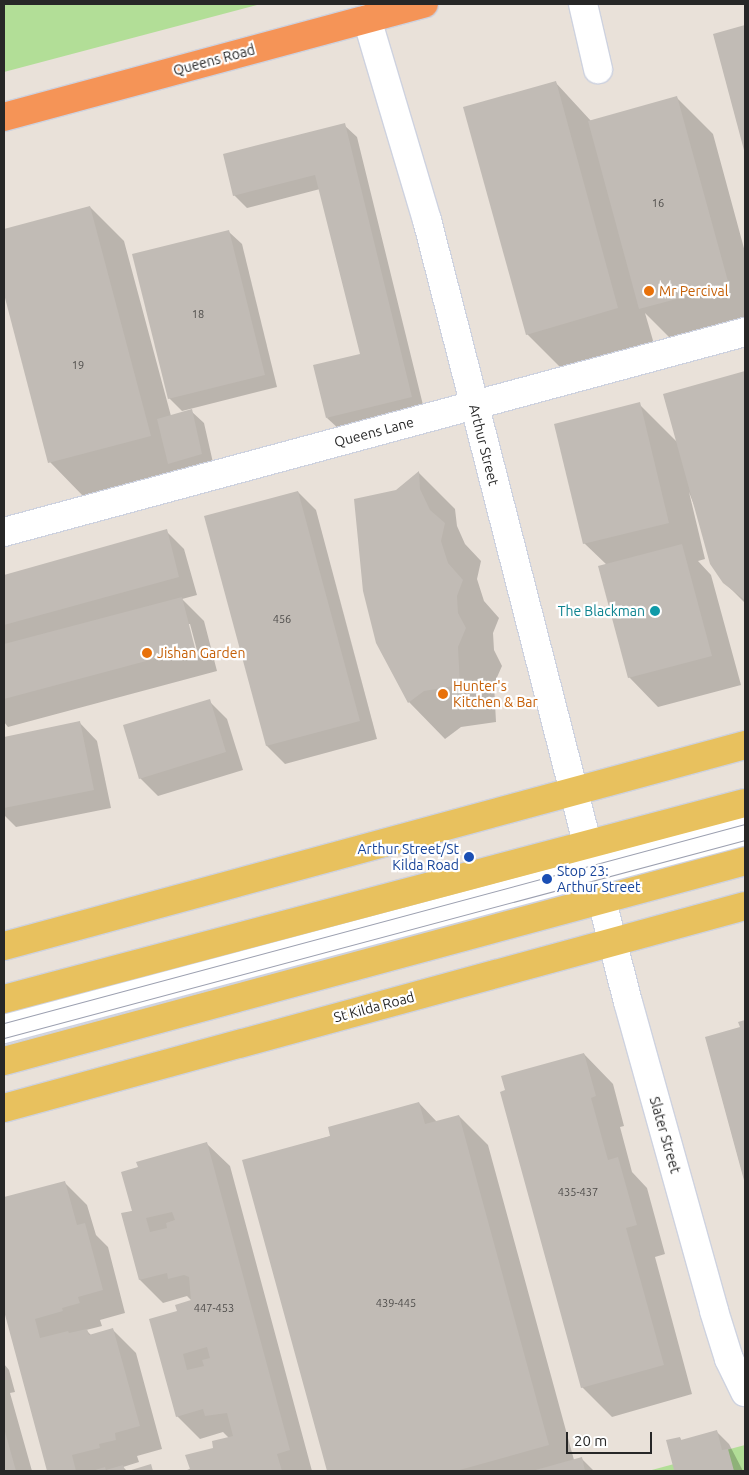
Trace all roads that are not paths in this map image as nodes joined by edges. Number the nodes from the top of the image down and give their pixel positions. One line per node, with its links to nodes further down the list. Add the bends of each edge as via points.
1 (424, 4): 3 (highway, Queens Road)
2 (583, 4): 4 (street)
3 (367, 19): 5 (highway, Queens Road); 7 (street, Arthur Street, via 427,220)
4 (598, 69)
5 (4, 117)
6 (745, 332): 7 (street, Queens Lane)
7 (474, 405): 8 (street, Queens Lane); 10 (street, Arthur Street)
8 (4, 532)
9 (745, 745): 10 (main road)
10 (574, 792): 13 (street, Arthur Street); 19 (main road)
11 (745, 803): 13 (main road)
12 (745, 831): 15 (street)
13 (588, 846): 15 (street, Arthur Street); 20 (main road)
14 (745, 861): 16 (main road)
15 (595, 873): 16 (street, Slater Street); 21 (street)
16 (602, 900): 18 (street, Slater Street); 22 (main road)
17 (745, 906): 18 (main road, St Kilda Road)
18 (612, 941): 23 (main road, St Kilda Road); 24 (street, Slater Street, via 714,1311 729,1359)
19 (4, 946)
20 (4, 999)
21 (4, 1029)
22 (4, 1061)
23 (4, 1108)
24 (745, 1392)

